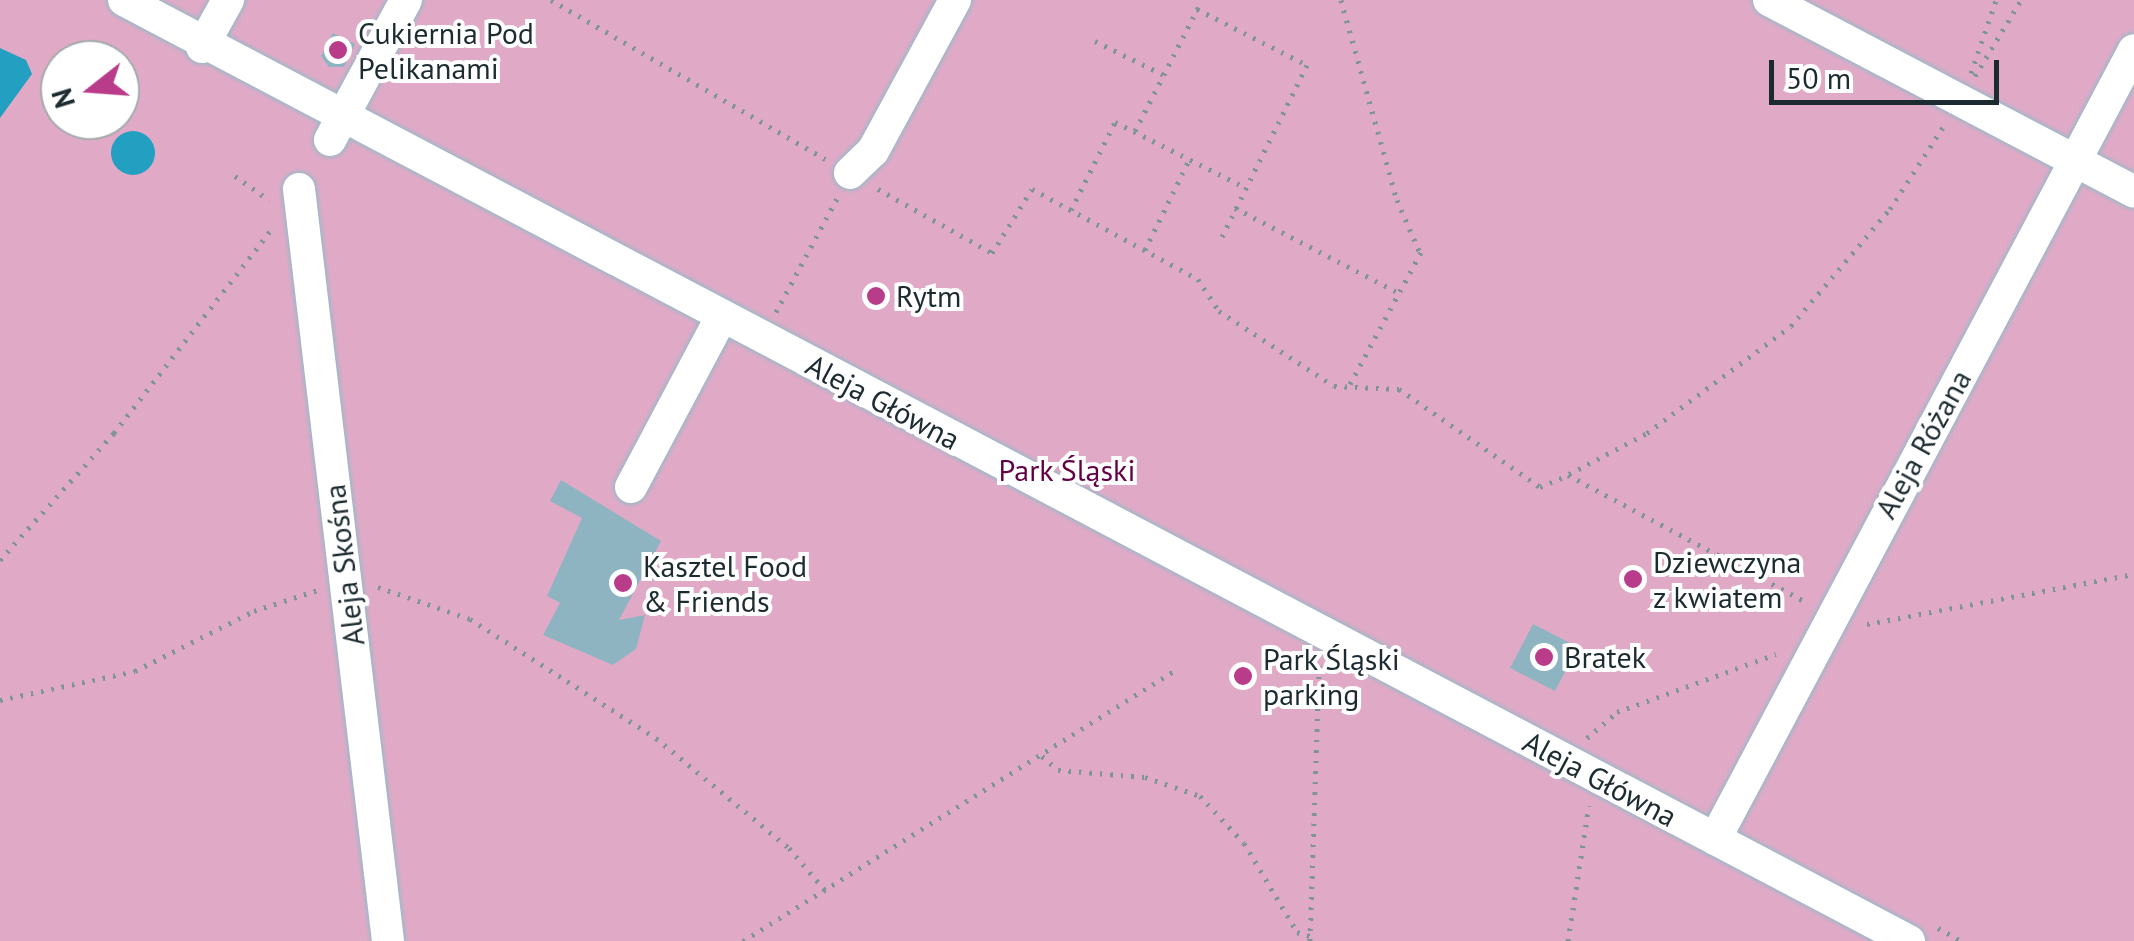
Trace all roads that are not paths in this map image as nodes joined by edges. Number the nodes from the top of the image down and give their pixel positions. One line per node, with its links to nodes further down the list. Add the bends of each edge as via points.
1 (124, 0): 6 (street, Aleja Główna, via 151,32)
2 (228, 0): 6 (street)
3 (406, 0): 8 (street)
4 (955, 0): 10 (street, via 873,151)
5 (1769, 0): 9 (street)
6 (202, 47): 8 (street, Aleja Główna, via 246,81)
7 (2134, 50): 9 (street, Aleja Różana)
8 (337, 128): 13 (street, Aleja Główna)
9 (2075, 161): 11 (street); 15 (street, Aleja Różana)
10 (850, 173)
11 (2134, 192)
12 (291, 200): 16 (street, Aleja Skośna, via 347,584)
13 (722, 316): 14 (street); 15 (street, Aleja Główna)
14 (631, 487)
15 (1715, 838): 17 (street, Aleja Główna)
16 (388, 941)
17 (1909, 941)

